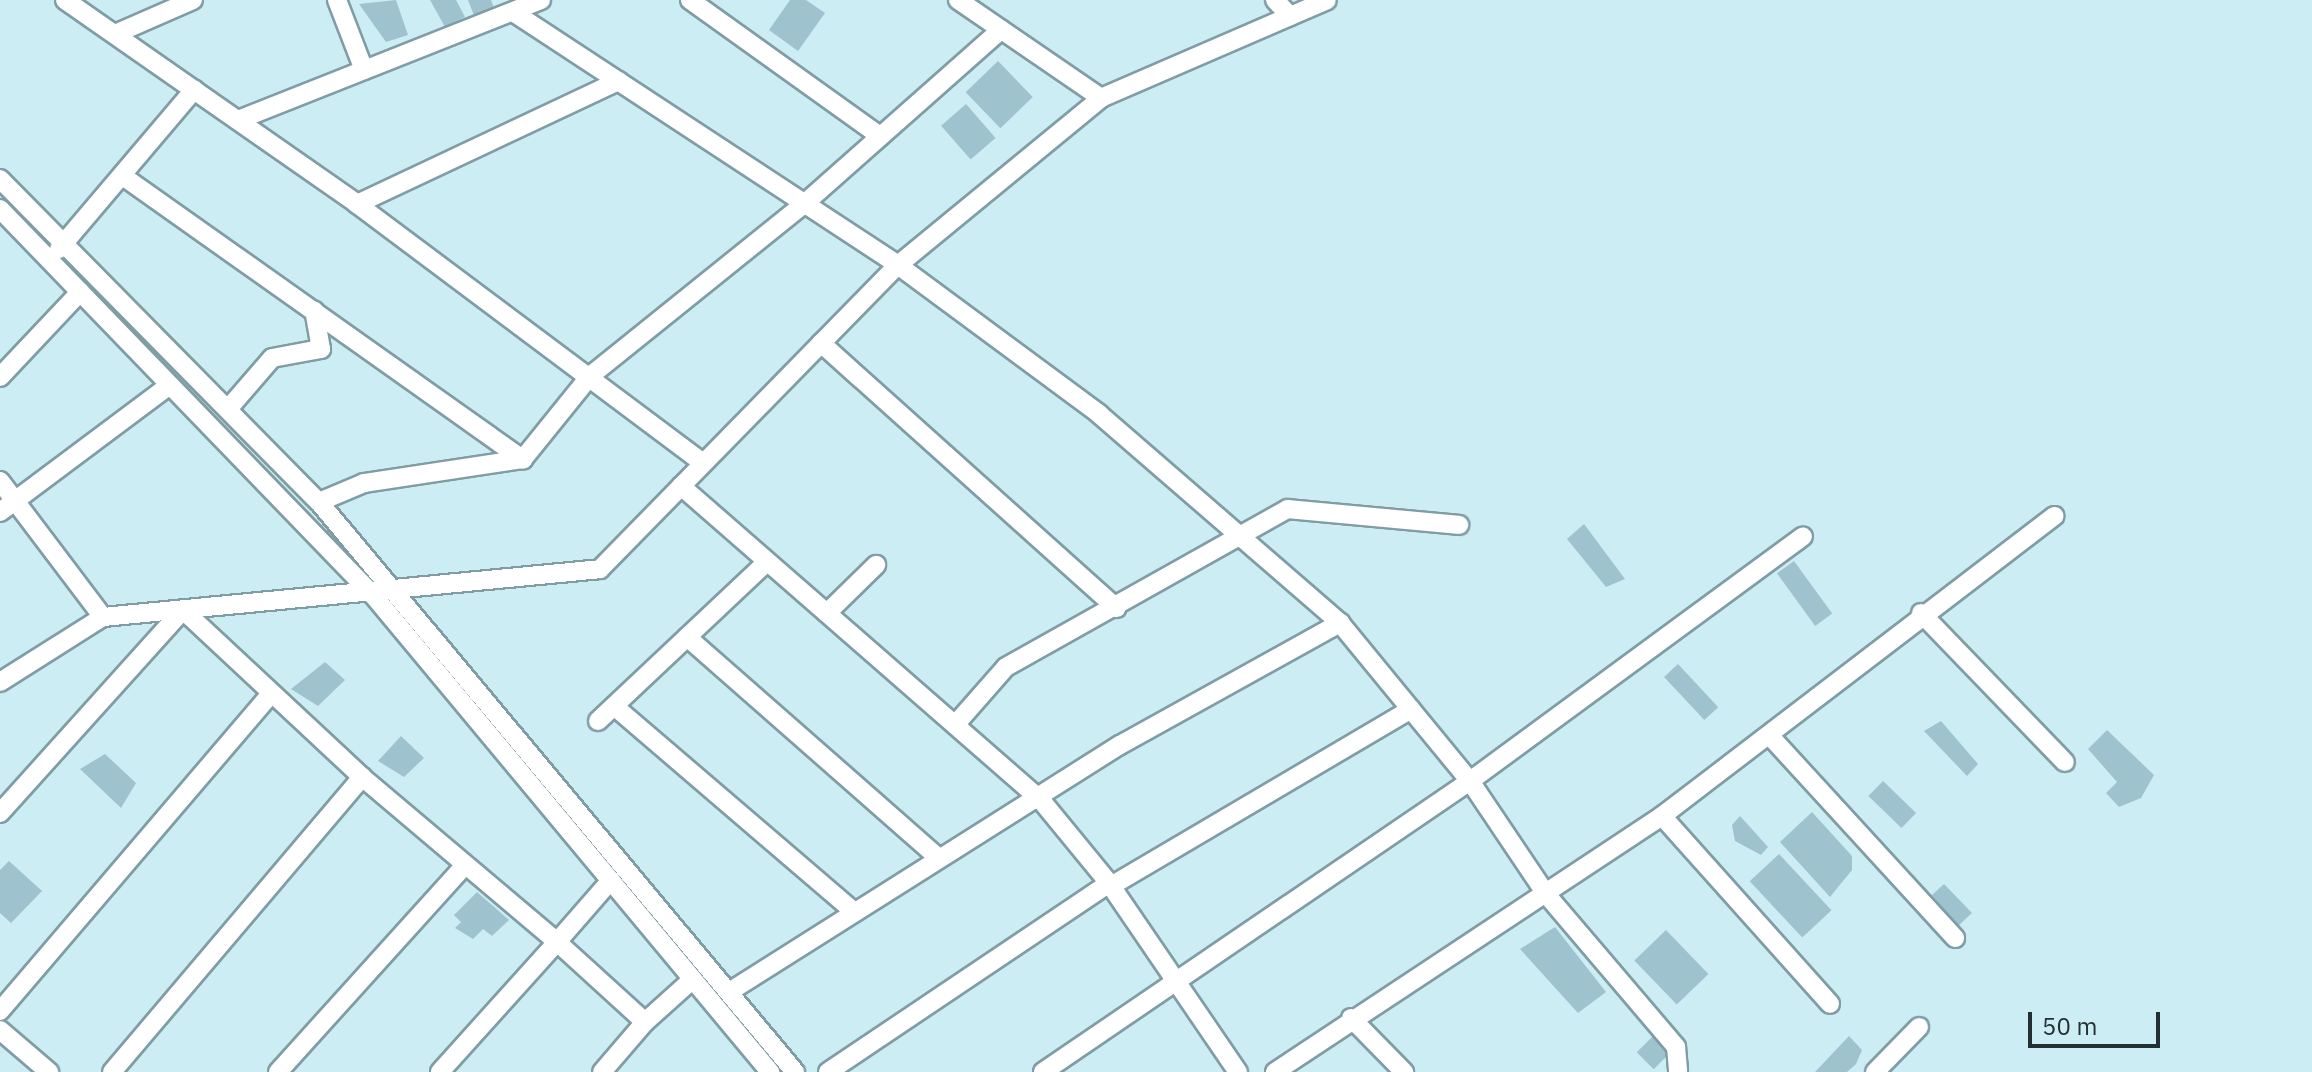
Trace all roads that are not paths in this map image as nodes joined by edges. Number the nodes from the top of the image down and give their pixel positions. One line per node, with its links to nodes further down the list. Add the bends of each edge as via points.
1 (65, 0): 12 (street)
2 (193, 0): 12 (street)
3 (337, 0): 13 (street)
4 (541, 0): 9 (street)
5 (690, 0): 18 (street)
6 (958, 0): 11 (street)
7 (1275, 0): 10 (street)
8 (1327, 0): 10 (street)
9 (513, 12): 13 (street); 14 (street)
10 (1290, 16): 16 (street)
11 (1001, 30): 16 (street); 18 (street)
12 (115, 34): 15 (street)
13 (364, 70): 17 (street)
14 (618, 81): 21 (street); 22 (street)
15 (194, 90): 17 (street); 19 (street)
16 (1101, 98): 26 (street)
17 (238, 120): 21 (street)
18 (880, 136): 22 (street)
19 (124, 177): 24 (street); 28 (street)
20 (0, 179): 24 (street)
21 (357, 204): 30 (street)
22 (804, 204): 26 (street); 30 (street)
23 (0, 209): 25 (street)
24 (65, 242): 25 (street); 33 (street)
25 (49, 260): 27 (street)
26 (898, 265): 29 (street); 44 (street, via 1099,414)
27 (80, 292): 31 (street); 32 (street)
28 (314, 311): 33 (street, via 321,349 272,358); 34 (street)
29 (821, 343): 35 (street); 48 (street)
30 (590, 376): 34 (street); 35 (street)
31 (0, 377)
32 (170, 385): 38 (street); 47 (street)
33 (228, 409): 39 (street)
34 (523, 459): 39 (street, via 364,483)
35 (703, 463): 37 (street)
36 (0, 481): 38 (street)
37 (681, 486): 45 (street); 47 (street, via 600,569)
38 (17, 499): 40 (street); 52 (street)
39 (319, 502): 47 (street)
40 (0, 512)
41 (2055, 516): 51 (street)
42 (1459, 525): 44 (street, via 1304,506 1273,515)
43 (1803, 536): 64 (street)
44 (1240, 541): 48 (street); 53 (street)
45 (767, 562): 50 (street); 54 (street)
46 (876, 565): 50 (street)
47 (383, 593): 49 (street); 70 (street); 78 (street)
48 (1116, 608): 60 (street, via 1006,667)
49 (183, 610): 52 (street); 56 (street); 66 (street)
50 (827, 613): 60 (street)
51 (1921, 613): 61 (street); 62 (street)
52 (103, 617): 55 (street)
53 (1340, 623): 58 (street); 65 (street, via 1120,745)
54 (687, 637): 57 (street); 68 (street)
55 (0, 682)
56 (272, 693): 63 (street); 80 (street)
57 (614, 706): 59 (street); 73 (street)
58 (1411, 709): 64 (street); 71 (street)
59 (598, 721)
60 (955, 725): 65 (street)
61 (1770, 736): 67 (street); 74 (street)
62 (2065, 762)
63 (362, 777): 69 (street); 86 (street)
64 (1470, 781): 72 (street); 77 (street)
65 (1040, 799): 68 (street); 71 (street)
66 (0, 813)
67 (1662, 816): 72 (street); 79 (street)
68 (939, 858): 73 (street)
69 (464, 866): 75 (street); 87 (street)
70 (611, 880): 75 (street); 76 (street)
71 (1110, 884): 77 (street); 92 (street)
72 (1546, 894): 81 (street); 97 (street, via 1676,1047)
73 (851, 909): 78 (street)
74 (1955, 938)
75 (557, 942): 82 (street); 88 (street)
76 (693, 979): 82 (street); 90 (street)
77 (1177, 984): 93 (street); 94 (street)
78 (729, 992): 91 (street)
79 (1830, 1004)
80 (0, 1011)
81 (1351, 1018): 95 (street); 96 (street)
82 (645, 1022): 89 (street)
83 (1919, 1027): 98 (street)
84 (0, 1030): 85 (street)
85 (49, 1072)
86 (112, 1072)
87 (278, 1072)
88 (440, 1072)
89 (602, 1072)
90 (770, 1072)
91 (795, 1072)
92 (828, 1072)
93 (1043, 1072)
94 (1238, 1072)
95 (1275, 1072)
96 (1404, 1072)
97 (1678, 1072)
98 (1875, 1072)

